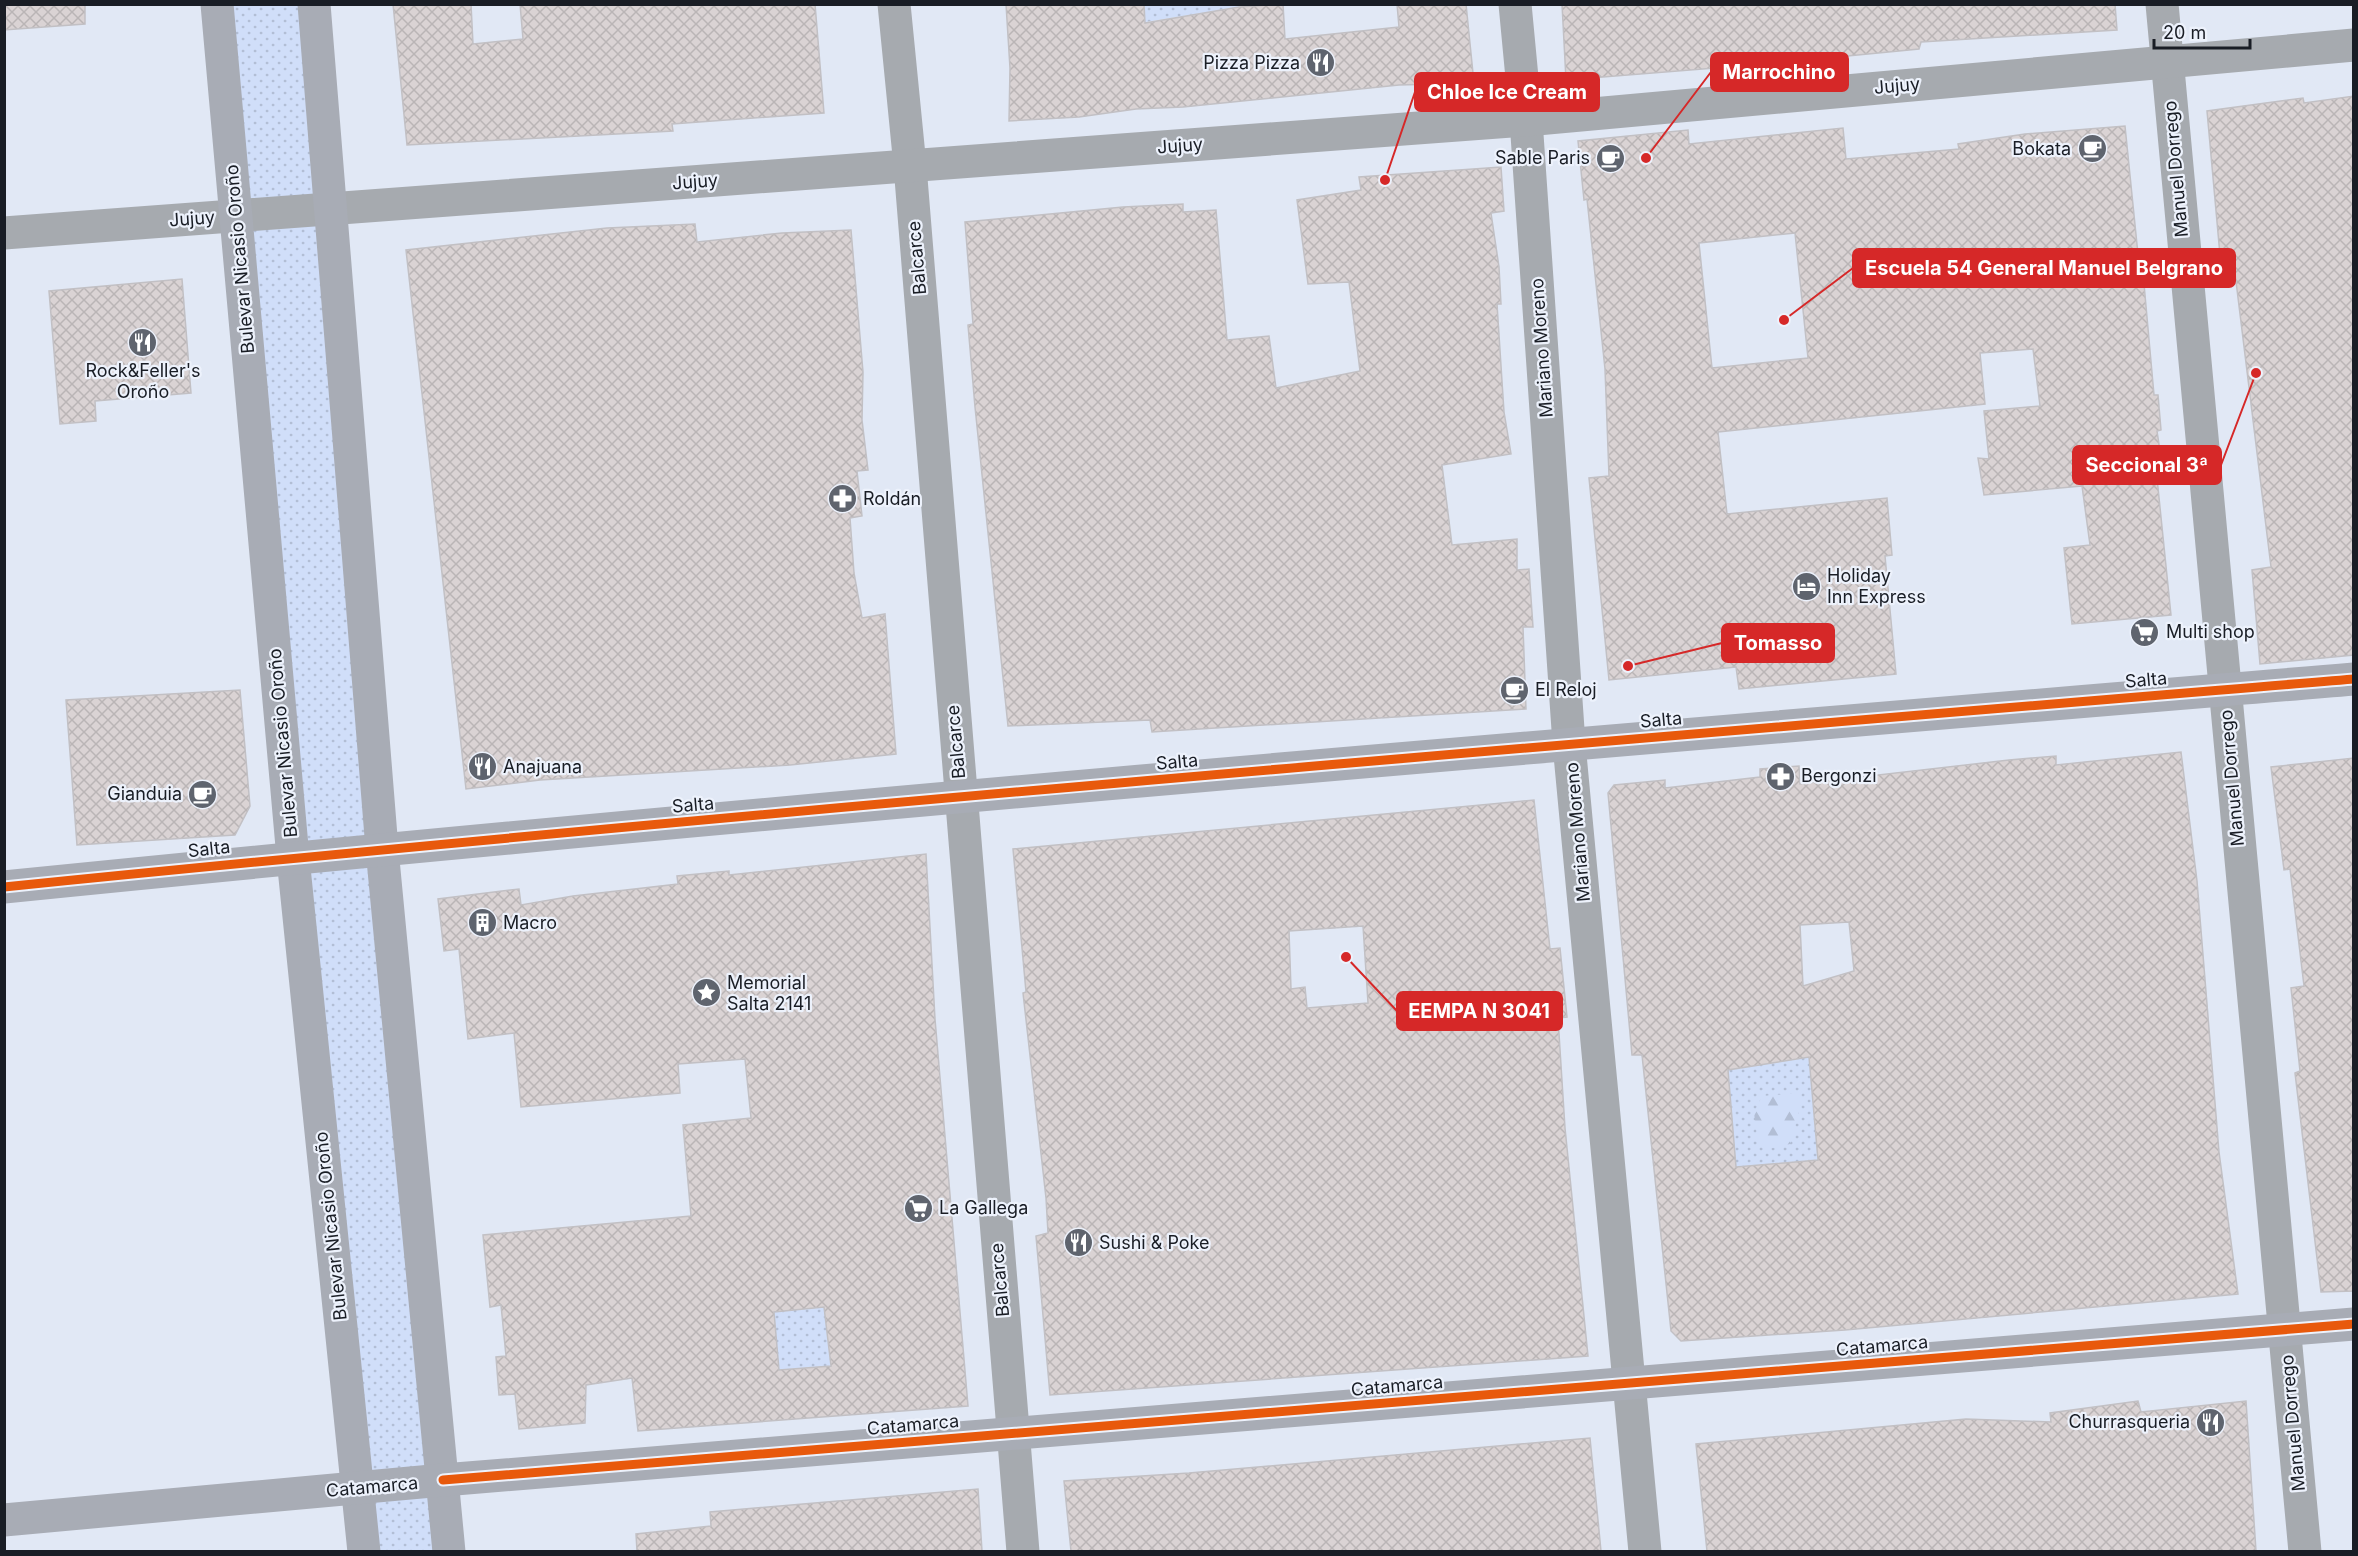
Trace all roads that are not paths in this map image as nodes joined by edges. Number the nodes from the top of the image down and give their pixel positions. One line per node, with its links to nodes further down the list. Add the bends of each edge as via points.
1 (217, 4): 11 (main road, Bulevar Nicasio Oroño)
2 (314, 4): 10 (main road)
3 (894, 4): 9 (street, Balcarce)
4 (1515, 4): 8 (street, Mariano Moreno)
5 (2162, 4): 7 (street, Manuel Dorrego)
6 (2354, 45): 7 (street, Jujuy)
7 (2166, 62): 8 (street, Jujuy); 14 (street, Manuel Dorrego)
8 (1526, 120): 9 (street, Jujuy); 15 (street, Mariano Moreno)
9 (910, 166): 10 (street, Jujuy); 16 (street, Balcarce)
10 (332, 209): 11 (street, Jujuy); 17 (main road)
11 (236, 216): 12 (street, Jujuy); 18 (main road, Bulevar Nicasio Oroño)
12 (4, 233)
13 (2354, 679): 14 (main road, Salta)
14 (2223, 690): 15 (main road, Salta); 21 (street, Manuel Dorrego)
15 (1569, 744): 16 (main road, Salta); 22 (street, Mariano Moreno)
16 (961, 798): 17 (main road, Salta); 23 (street, Balcarce)
17 (382, 849): 18 (main road, Salta); 24 (main road)
18 (293, 858): 19 (main road, Salta); 25 (main road, Bulevar Nicasio Oroño)
19 (4, 886)
20 (2354, 1324): 21 (main road, Catamarca)
21 (2284, 1330): 22 (main road, Catamarca); 31 (street, Manuel Dorrego)
22 (1630, 1383): 23 (main road, Catamarca); 30 (street, Mariano Moreno)
23 (1012, 1434): 24 (main road, Catamarca); 29 (street, Balcarce)
24 (444, 1480): 25 (main road, Catamarca); 28 (main road)
25 (359, 1488): 26 (main road, Catamarca); 27 (main road, Bulevar Nicasio Oroño)
26 (4, 1520)
27 (364, 1551)
28 (449, 1551)
29 (1023, 1551)
30 (1645, 1551)
31 (2305, 1551)

